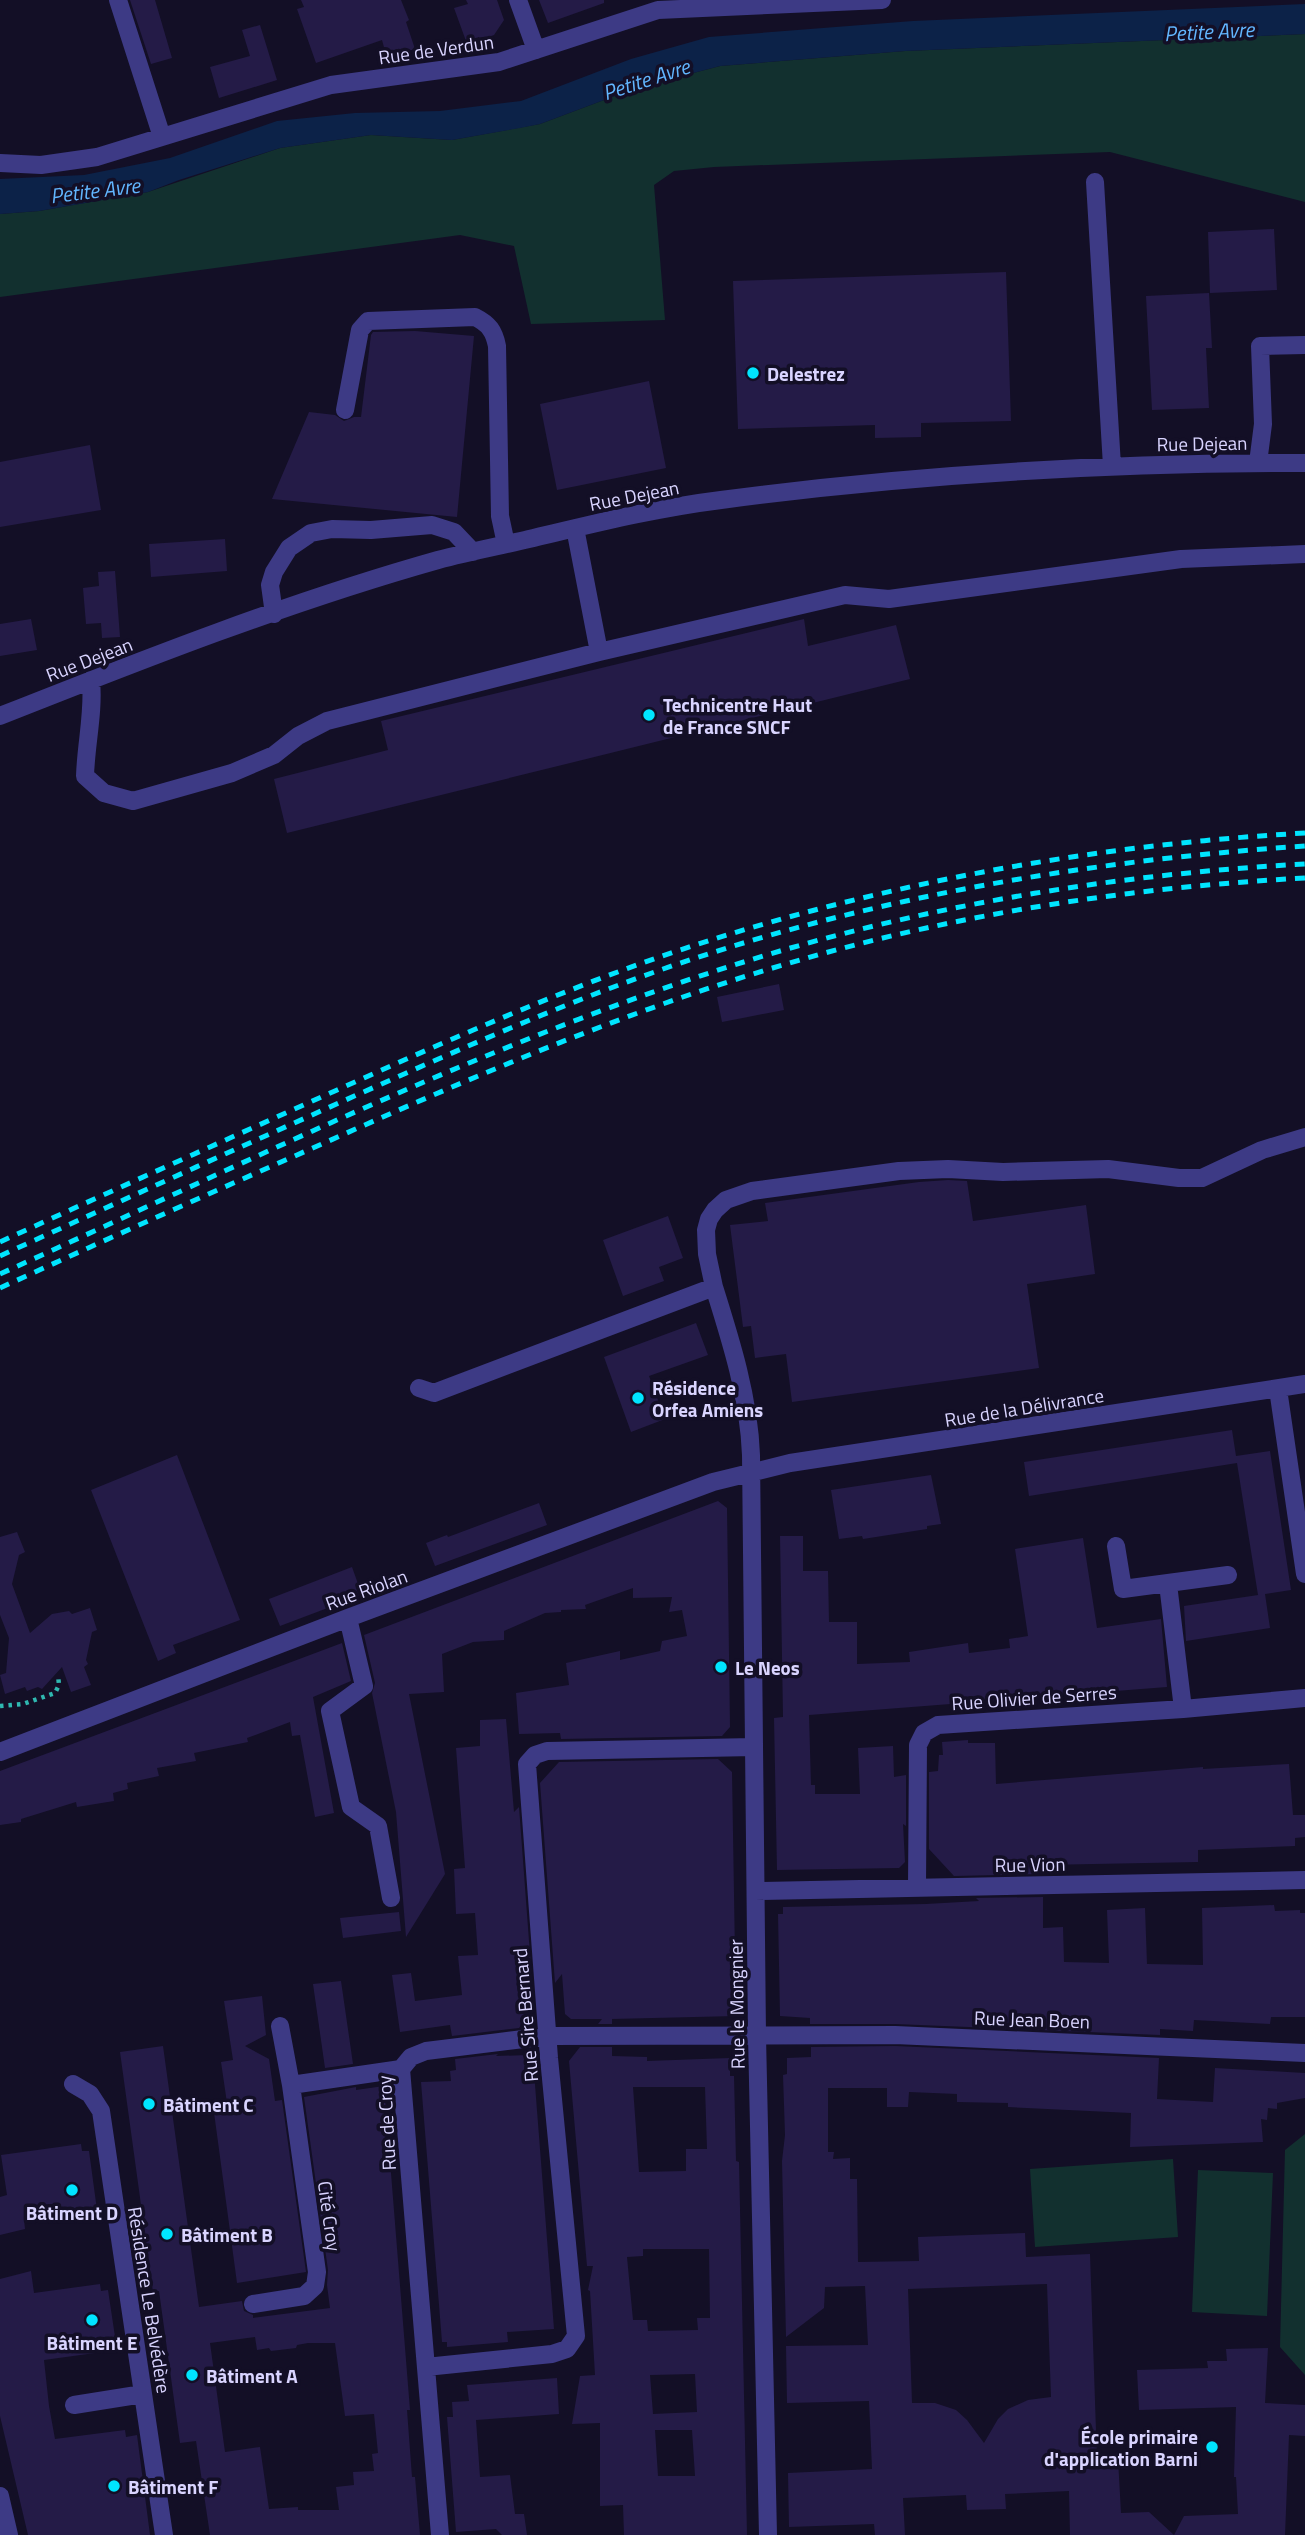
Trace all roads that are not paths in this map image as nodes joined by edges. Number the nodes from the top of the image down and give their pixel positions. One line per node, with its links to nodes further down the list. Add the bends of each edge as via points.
1 (118, 0): 5 (street)
2 (518, 0): 4 (street)
3 (882, 0): 4 (street, Rue de Verdun, via 658,10)
4 (536, 50): 5 (street, Rue de Verdun, via 499,62 331,85)
5 (162, 136): 6 (street, Rue de Verdun, via 97,157 41,165)
6 (0, 163)
7 (1095, 182): 12 (street)
8 (1305, 345): 10 (street, via 1261,346 1263,424)
9 (345, 410): 14 (street, via 360,330 368,321 475,317 488,324 497,346 500,516)
10 (1258, 463): 11 (street, Rue Dejean); 12 (street, Rue Dejean)
11 (1305, 463)
12 (1112, 466): 13 (street, Rue Dejean, via 719,500)
13 (575, 528): 14 (street, Rue Dejean); 18 (street)
14 (506, 544): 15 (street, Rue Dejean)
15 (474, 552): 17 (street, Rue Dejean); 17 (street, via 454,532 432,525 311,533 289,548 274,572 270,585)
16 (1305, 554): 18 (street, via 1181,558 889,598 845,595)
17 (274, 614): 19 (street, Rue Dejean)
18 (599, 652): 19 (street, via 327,721 274,755 232,773 133,801 104,793 85,776)
19 (91, 680): 20 (street, Rue Dejean)
20 (0, 716)
21 (1305, 1136): 22 (street, Rue le Mongnier, via 1202,1178 1108,1169 948,1169 752,1191 726,1200 709,1219 707,1254)
22 (713, 1287): 24 (street, via 434,1393); 26 (street, Rue le Mongnier, via 734,1351 751,1439)
23 (1305, 1384): 25 (street, Rue de la Délivrance)
24 (419, 1388)
25 (1278, 1389): 26 (street, Rue de la Délivrance); 28 (street)
26 (750, 1472): 31 (street, Rue Riolan); 34 (street, Rue le Mongnier)
27 (1116, 1546): 30 (street, via 1123,1589)
28 (1305, 1574)
29 (1227, 1575): 30 (street)
30 (1168, 1584): 33 (street)
31 (348, 1618): 35 (street, Rue Riolan); 39 (street, via 364,1686 330,1711 351,1807 378,1826)
32 (1305, 1698): 33 (street, Rue Olivier de Serres)
33 (1183, 1709): 37 (street, Rue Olivier de Serres, via 938,1725 924,1733 918,1745)
34 (754, 1747): 38 (street, Rue le Mongnier); 41 (street, Rue Sire Bernard, via 547,1751 527,1765)
35 (0, 1752)
36 (1305, 1880): 37 (street, Rue Vion)
37 (917, 1887): 38 (street, Rue Vion)
38 (755, 1891): 42 (street, Rue le Mongnier)
39 (391, 1898)
40 (280, 2026): 46 (street, Cité Croy)
41 (548, 2036): 42 (street, Rue de Croy); 44 (street, Rue de Croy, via 426,2051 411,2057); 48 (street, Rue Sire Bernard, via 576,2336 567,2349 552,2354)
42 (757, 2036): 43 (street, Rue Jean Boen, via 908,2035); 55 (street, Rue le Mongnier)
43 (1305, 2053)
44 (401, 2069): 46 (street); 48 (street, Rue de Croy)
45 (73, 2084): 49 (street, Résidence Le Belvédère, via 90,2094 101,2111)
46 (291, 2085): 47 (street, Cité Croy, via 316,2286 304,2296)
47 (253, 2304)
48 (426, 2367): 54 (street, Rue de Croy)
49 (143, 2394): 50 (street); 53 (street, Résidence Le Belvédère)
50 (74, 2405)
51 (0, 2496): 52 (street)
52 (9, 2535)
53 (164, 2535)
54 (440, 2535)
55 (768, 2535)

